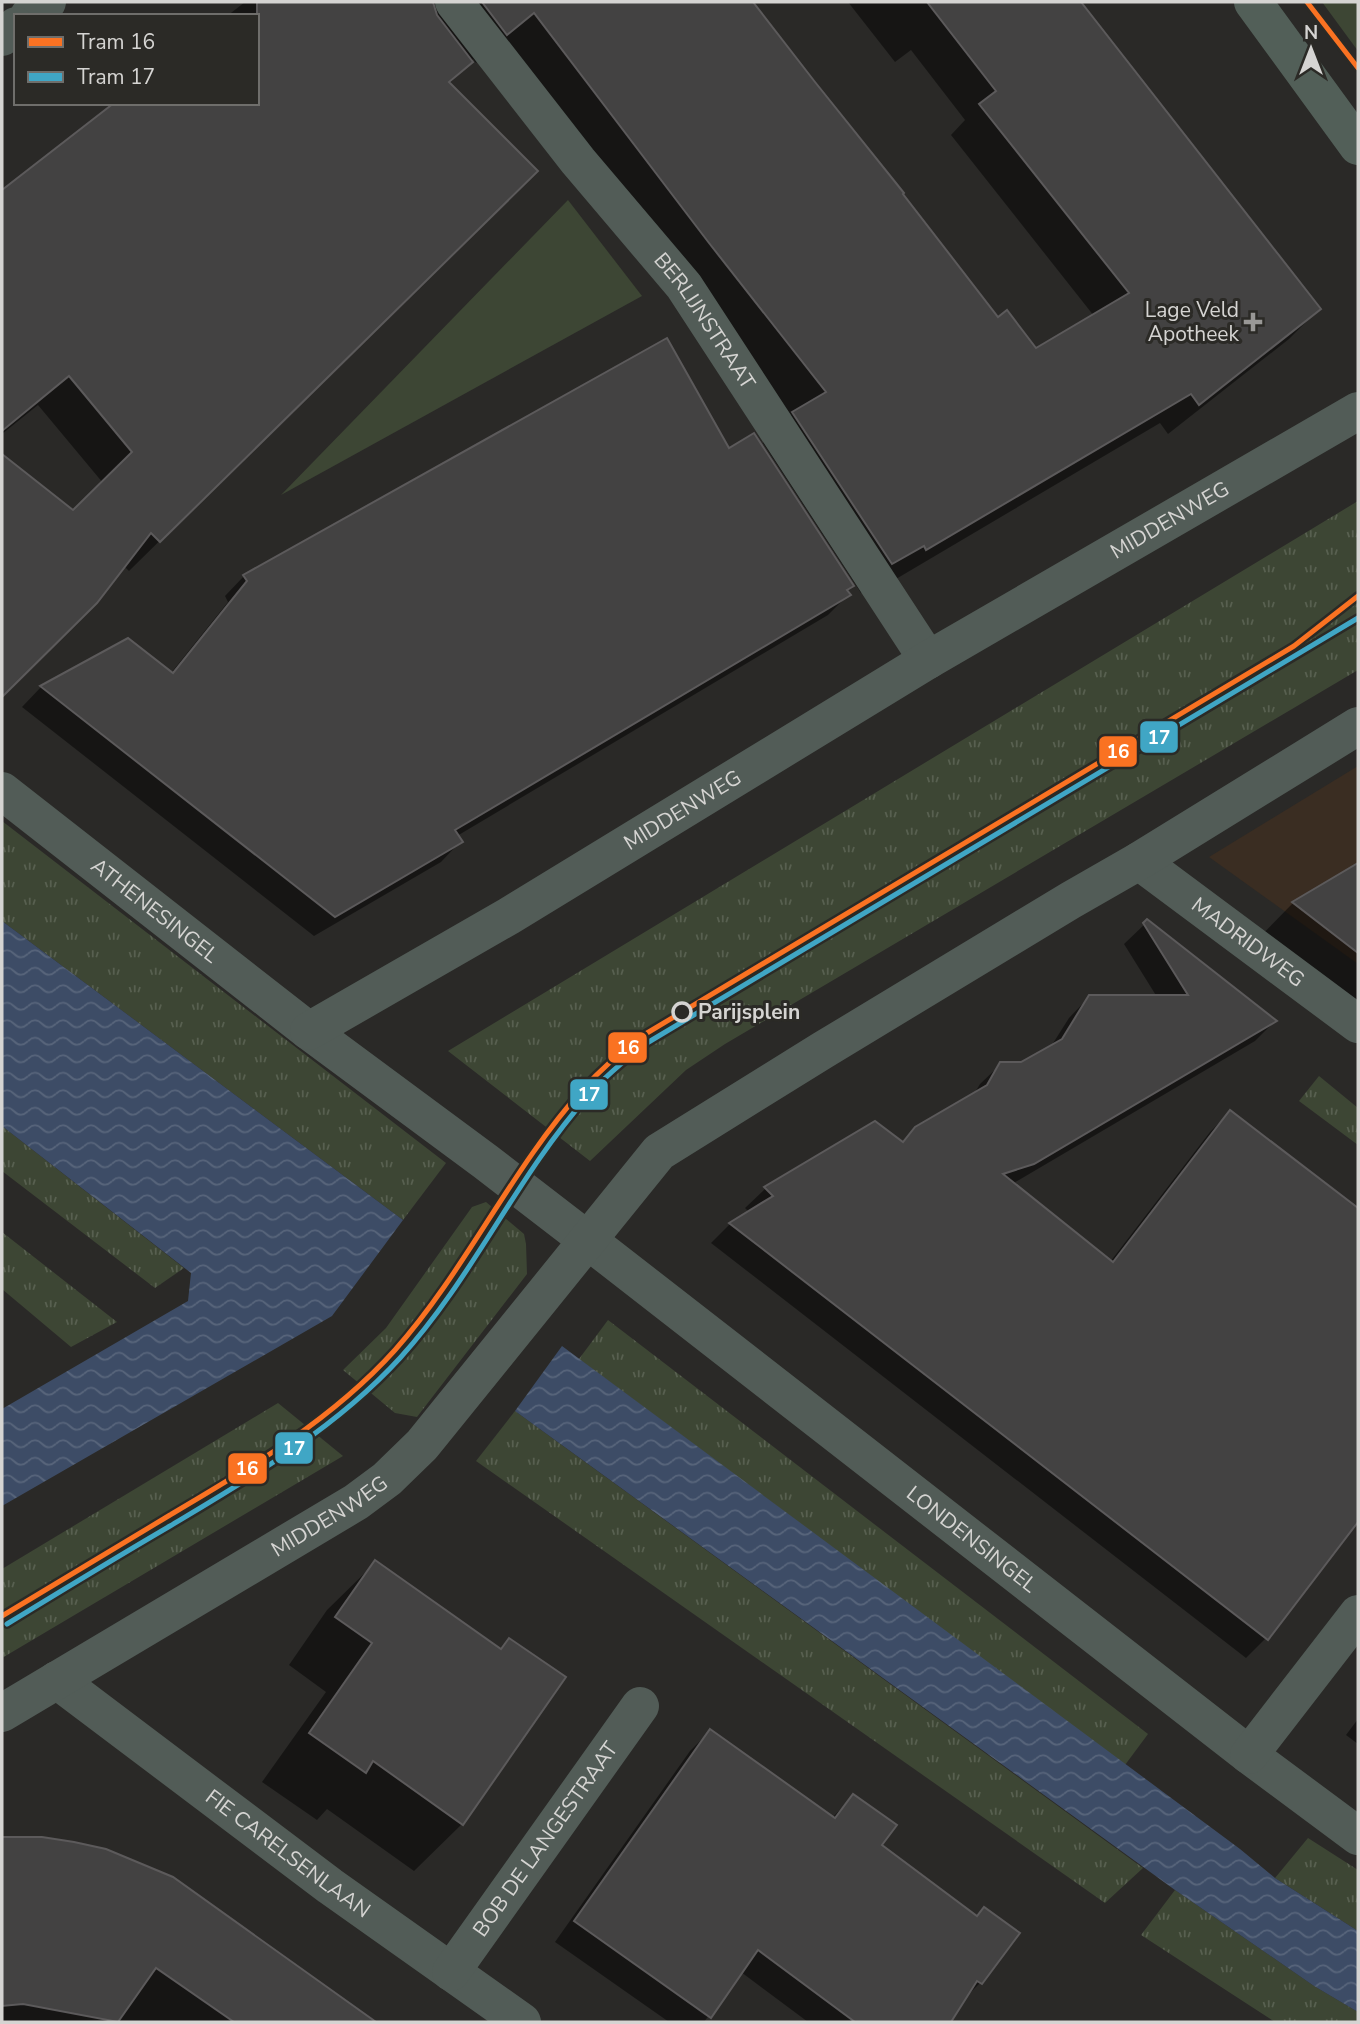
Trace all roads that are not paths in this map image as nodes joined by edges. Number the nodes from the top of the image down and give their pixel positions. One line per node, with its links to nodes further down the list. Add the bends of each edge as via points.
1 (47, 2): 4 (street)
2 (454, 2): 7 (street, BERLIJNSTRAAT, via 568,149 684,286)
3 (1253, 2): 5 (street)
4 (32, 14)
5 (1358, 146)
6 (1358, 411): 7 (street, MIDDENWEG)
7 (928, 660): 12 (street, MIDDENWEG, via 509,916)
8 (1358, 726): 10 (street, MIDDENWEG)
9 (2, 791): 12 (street, ATHENESINGEL)
10 (1139, 861): 11 (street, MADRIDWEG); 13 (street, MIDDENWEG, via 659,1152)
11 (1358, 1024)
12 (309, 1031): 13 (street)
13 (588, 1241): 15 (street, MIDDENWEG, via 422,1445 387,1479 356,1502); 18 (street, LONDENSINGEL)
14 (1358, 1614): 18 (street)
15 (57, 1680): 17 (street, MIDDENWEG); 20 (street, FIE CARELSENLAAN)
16 (640, 1706): 20 (street, BOB DE LANGESTRAAT)
17 (2, 1713)
18 (1249, 1755): 19 (street, LONDENSINGEL)
19 (1358, 1836)
20 (451, 1972): 21 (street, FIE CARELSENLAAN)
21 (522, 2022)

